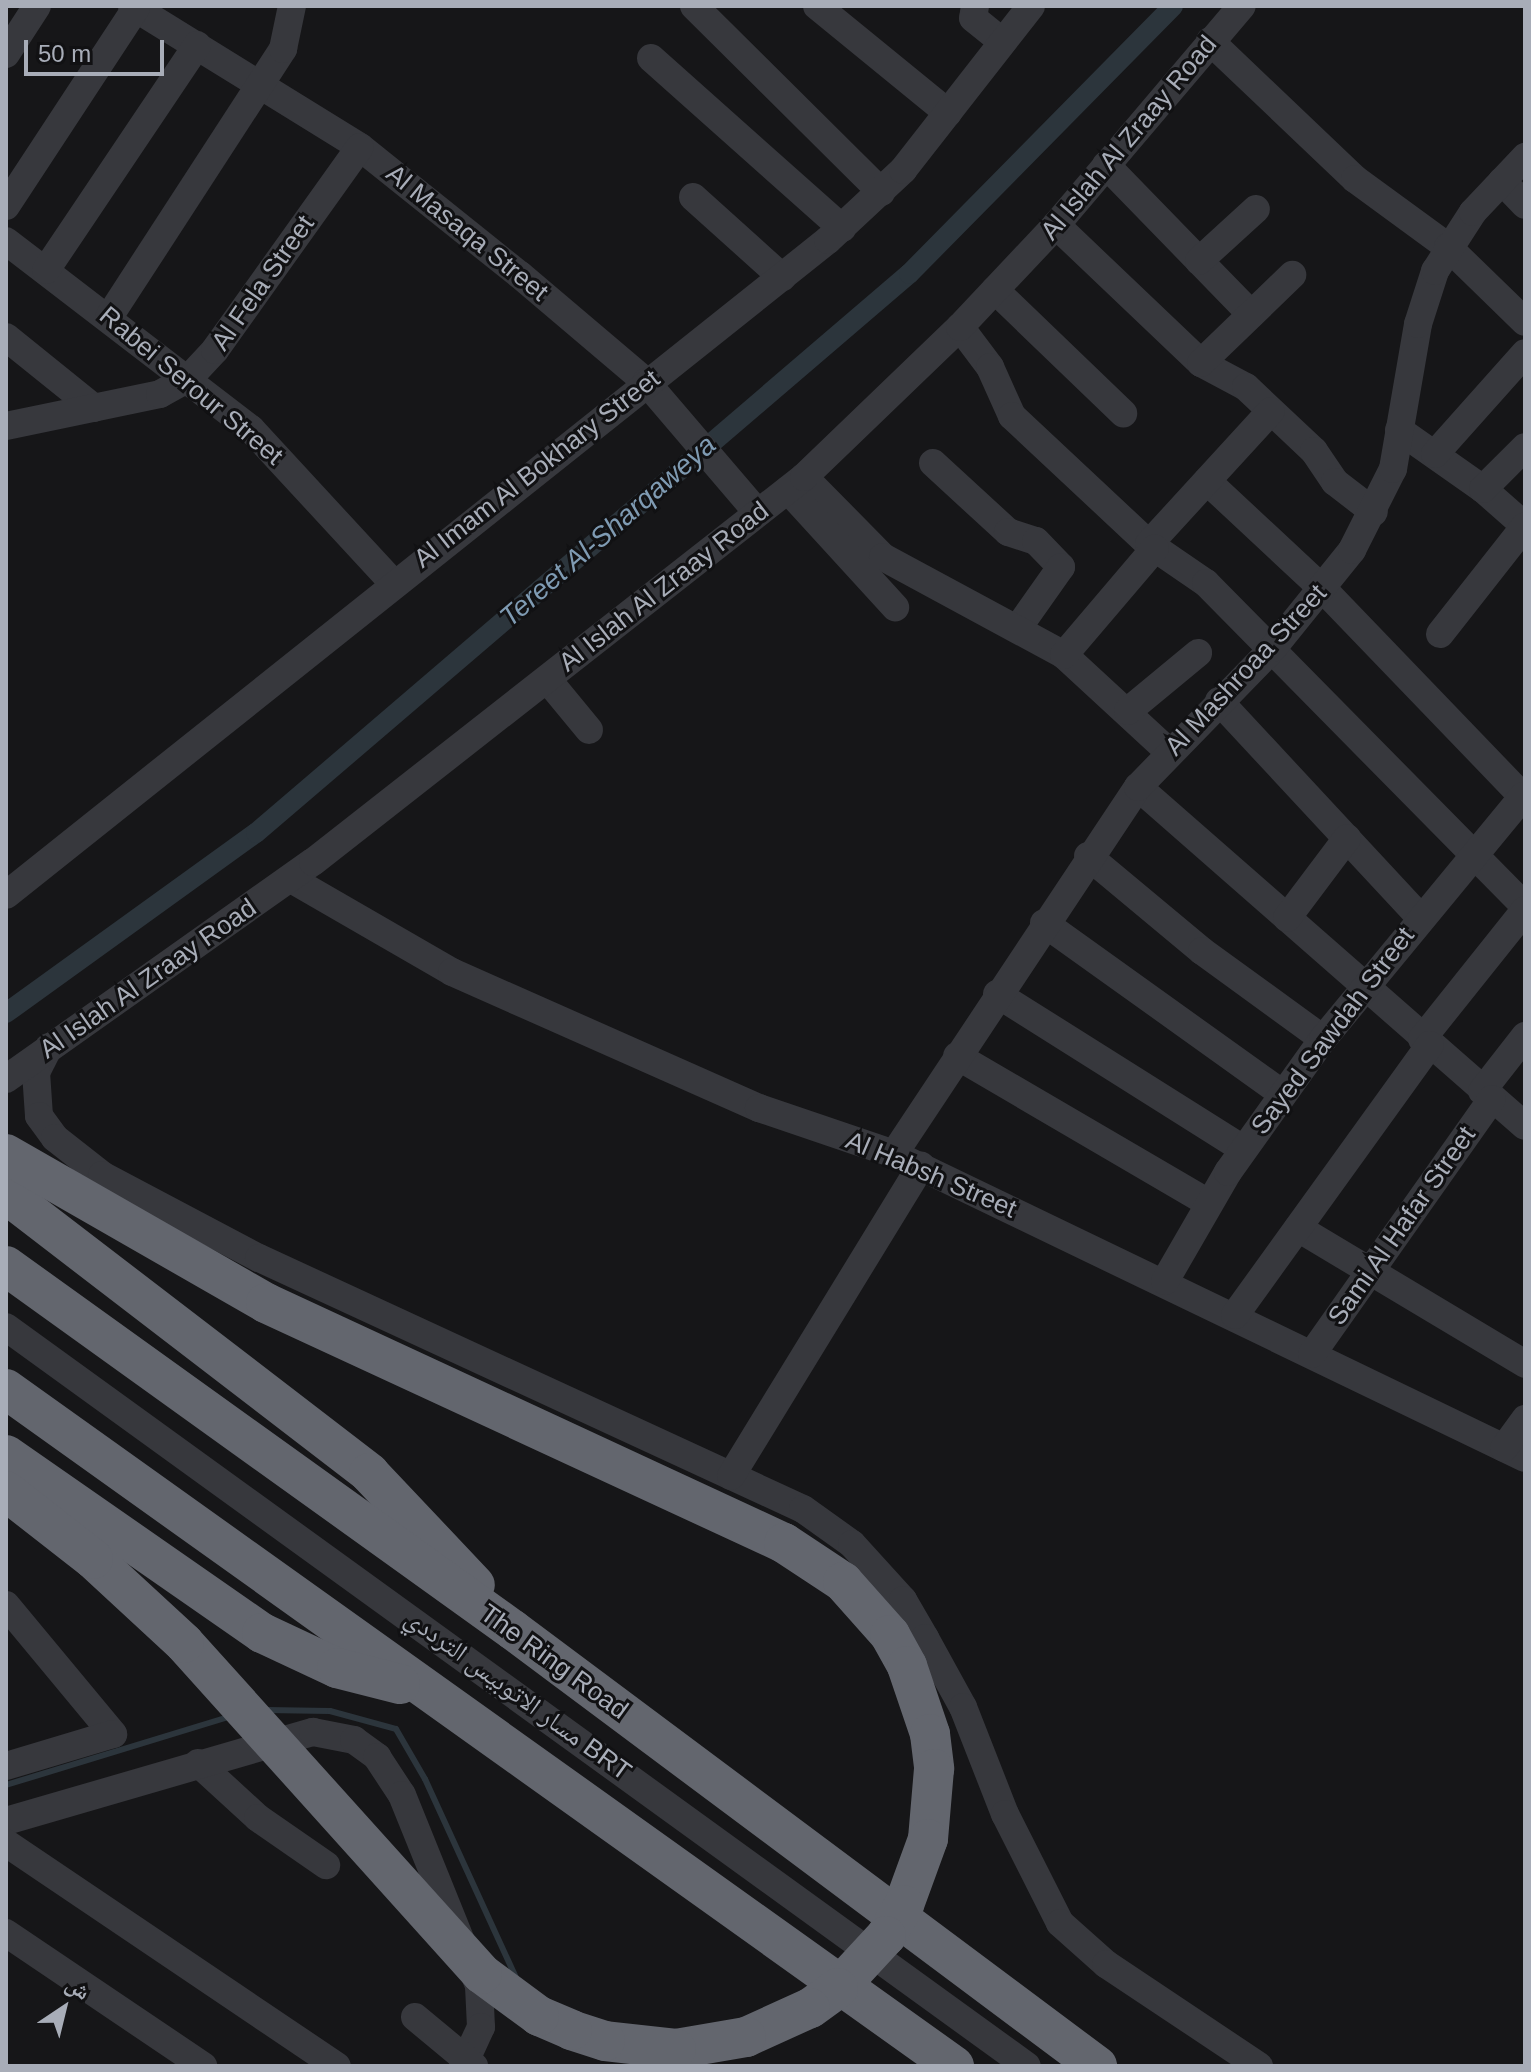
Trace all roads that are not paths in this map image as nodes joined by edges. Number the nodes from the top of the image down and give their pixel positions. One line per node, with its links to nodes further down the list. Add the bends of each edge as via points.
1 (37, 6): 12 (street)
2 (292, 6): 14 (street, via 283,49)
3 (694, 6): 20 (street)
4 (817, 6): 15 (street)
5 (975, 6): 10 (street, via 973,18)
6 (1031, 6): 10 (street, Al Imam Al Bokhary Street)
7 (1242, 6): 9 (street, Al Islah Al Zraay Road)
8 (134, 7): 11 (street, Al Masaqa Street); 23 (street)
9 (1210, 41): 18 (street, Al Islah Al Zraay Road); 28 (street, via 1355,179)
10 (1003, 42): 15 (street, Al Imam Al Bokhary Street)
11 (197, 45): 14 (street, Al Masaqa Street); 30 (street)
12 (6, 54)
13 (651, 58): 26 (street)
14 (261, 86): 16 (street, Al Masaqa Street); 35 (street)
15 (948, 113): 20 (street, Al Imam Al Bokhary Street)
16 (360, 147): 41 (street, Al Fela Street, via 215,350); 42 (street, Al Masaqa Street)
17 (1525, 157): 19 (street, Al Mashroaa Street)
18 (1106, 165): 25 (street, Al Islah Al Zraay Road); 29 (street)
19 (1502, 181): 22 (street); 28 (street, Al Mashroaa Street)
20 (881, 192): 26 (street, Al Imam Al Bokhary Street)
21 (693, 197): 32 (street)
22 (1525, 205)
23 (6, 206)
24 (1256, 209): 29 (street)
25 (1056, 225): 33 (street, Al Islah Al Zraay Road); 40 (street)
26 (842, 228): 32 (street, Al Imam Al Bokhary Street)
27 (6, 241): 30 (street, Rabei Serour Street)
28 (1448, 247): 36 (street); 47 (street, Al Mashroaa Street, via 1425,297)
29 (1199, 261): 34 (street)
30 (46, 270): 35 (street, Rabei Serour Street)
31 (1292, 275): 34 (street)
32 (782, 277): 42 (street, Al Imam Al Bokhary Street)
33 (995, 290): 37 (street, Al Islah Al Zraay Road); 45 (street)
34 (1251, 314): 40 (street)
35 (109, 317): 41 (street, Rabei Serour Street)
36 (1525, 322)
37 (960, 327): 52 (street, Al Islah Al Zraay Road); 57 (street, via 990,367 1012,416)
38 (6, 337): 43 (street)
39 (1525, 353): 49 (street)
40 (1201, 363): 44 (street, via 1246,387)
41 (189, 378): 43 (street, Al Fela Street, via 160,394); 58 (street, Rabei Serour Street, via 290,468)
42 (655, 392): 55 (street, Al Masaqa Street); 58 (street, Al Imam Al Bokhary Street)
43 (94, 408): 46 (street, Al Fela Street)
44 (1271, 411): 51 (street); 54 (street, via 1314,451 1335,482)
45 (1123, 413)
46 (6, 426)
47 (1399, 430): 49 (street); 54 (street, Al Mashroaa Street, via 1393,469)
48 (1525, 447): 53 (street)
49 (1435, 454): 53 (street)
50 (933, 463): 61 (street, via 1008,532 1036,541 1061,567)
51 (1207, 481): 57 (street); 59 (street)
52 (796, 483): 55 (street, Al Islah Al Zraay Road); 60 (street); 61 (street, via 883,557)
53 (1483, 489): 56 (street)
54 (1374, 512): 59 (street, Al Mashroaa Street)
55 (758, 513): 66 (street, Al Islah Al Zraay Road)
56 (1524, 524): 62 (street)
57 (1152, 546): 63 (street, via 1206,583); 65 (street)
58 (393, 583): 77 (street, Al Imam Al Bokhary Street)
59 (1323, 589): 63 (street, Al Mashroaa Street); 72 (street)
60 (895, 607)
61 (1018, 628): 65 (street)
62 (1440, 634)
63 (1273, 648): 67 (street, Al Mashroaa Street); 74 (street)
64 (1198, 653): 68 (street)
65 (1064, 655): 68 (street)
66 (547, 679): 69 (street); 76 (street, Al Islah Al Zraay Road)
67 (1219, 701): 70 (street, Al Mashroaa Street); 73 (street)
68 (1128, 711): 70 (street)
69 (589, 730)
70 (1168, 751): 71 (street, Al Mashroaa Street)
71 (1138, 787): 75 (street, Al Mashroaa Street); 79 (street)
72 (1524, 797): 74 (street, Sayed Sawdah Street)
73 (1347, 838): 79 (street); 80 (street)
74 (1474, 854): 78 (street); 80 (street, Sayed Sawdah Street)
75 (1088, 856): 81 (street, Al Mashroaa Street); 85 (street, via 1202,951)
76 (291, 879): 87 (street, Al Islah Al Zraay Road); 95 (street, Al Habsh Street, via 452,972 759,1108)
77 (6, 895)
78 (1525, 908): 86 (street)
79 (1287, 918): 82 (street)
80 (1421, 918): 82 (street, Sayed Sawdah Street)
81 (1044, 923): 83 (street, Al Mashroaa Street); 90 (street)
82 (1363, 986): 85 (street, Sayed Sawdah Street); 86 (street)
83 (997, 994): 88 (street, Al Mashroaa Street); 93 (street)
84 (1525, 1036): 91 (street, Sami Al Hafar Street)
85 (1323, 1039): 90 (street, Sayed Sawdah Street)
86 (1426, 1042): 91 (street); 99 (street)
87 (49, 1047): 89 (street, Al Islah Al Zraay Road); 111 (street, via 36,1072 39,1116 55,1138 102,1175 259,1258)
88 (957, 1056): 95 (street, Al Mashroaa Street); 98 (street)
89 (6, 1079)
90 (1283, 1094): 93 (street, Sayed Sawdah Street)
91 (1487, 1095): 92 (street); 101 (street, Sami Al Hafar Street)
92 (1525, 1126)
93 (1243, 1149): 98 (street, Sayed Sawdah Street)
94 (6, 1154): 112 (highway, bridge, via 97,1211 266,1303 784,1543 843,1582 890,1635 912,1677 930,1734 930,1827 904,1905 886,1936 838,1988 799,2014 746,2037 699,2047 640,2047 550,2021 482,1974 184,1643 93,1559)
95 (894, 1154): 96 (street, Al Habsh Street)
96 (921, 1166): 102 (street, Al Habsh Street); 111 (street)
97 (6, 1194): 114 (highway, via 369,1473 441,1545)
98 (1209, 1203): 102 (street, Sayed Sawdah Street)
99 (1298, 1228): 101 (street); 103 (street)
100 (6, 1266): 114 (highway, The Ring Road)
101 (1369, 1274): 105 (street, Sami Al Hafar Street); 106 (street)
102 (1165, 1281): 103 (street, Al Habsh Street)
103 (1235, 1315): 105 (street, Al Habsh Street)
104 (6, 1327): 127 (street, مسار الاتوبيس الترددي BRT)
105 (1312, 1354): 109 (street, Al Habsh Street)
106 (1525, 1364)
107 (6, 1389): 115 (highway)
108 (1525, 1419): 109 (street)
109 (1514, 1453)
110 (6, 1455): 115 (highway, via 262,1633 337,1668)
111 (731, 1476): 129 (street, via 827,1523 903,1600 963,1707 1005,1814 1060,1923 1106,1964)
112 (6, 1491)
113 (6, 1605): 116 (street, via 113,1734)
114 (513, 1630): 128 (highway, The Ring Road)
115 (419, 1688): 126 (highway)
116 (12, 1756)
117 (198, 1763): 118 (street); 120 (street, via 258,1818); 123 (street, via 329,1731 377,1757 411,1812 479,1986 481,2027)
118 (6, 1821)
119 (6, 1843): 125 (street)
120 (326, 1865)
121 (6, 1933): 124 (street)
122 (415, 2017): 123 (street)
123 (468, 2064)
124 (203, 2066)
125 (337, 2066)
126 (954, 2066)
127 (1027, 2066)
128 (1097, 2066)
129 (1259, 2066)

